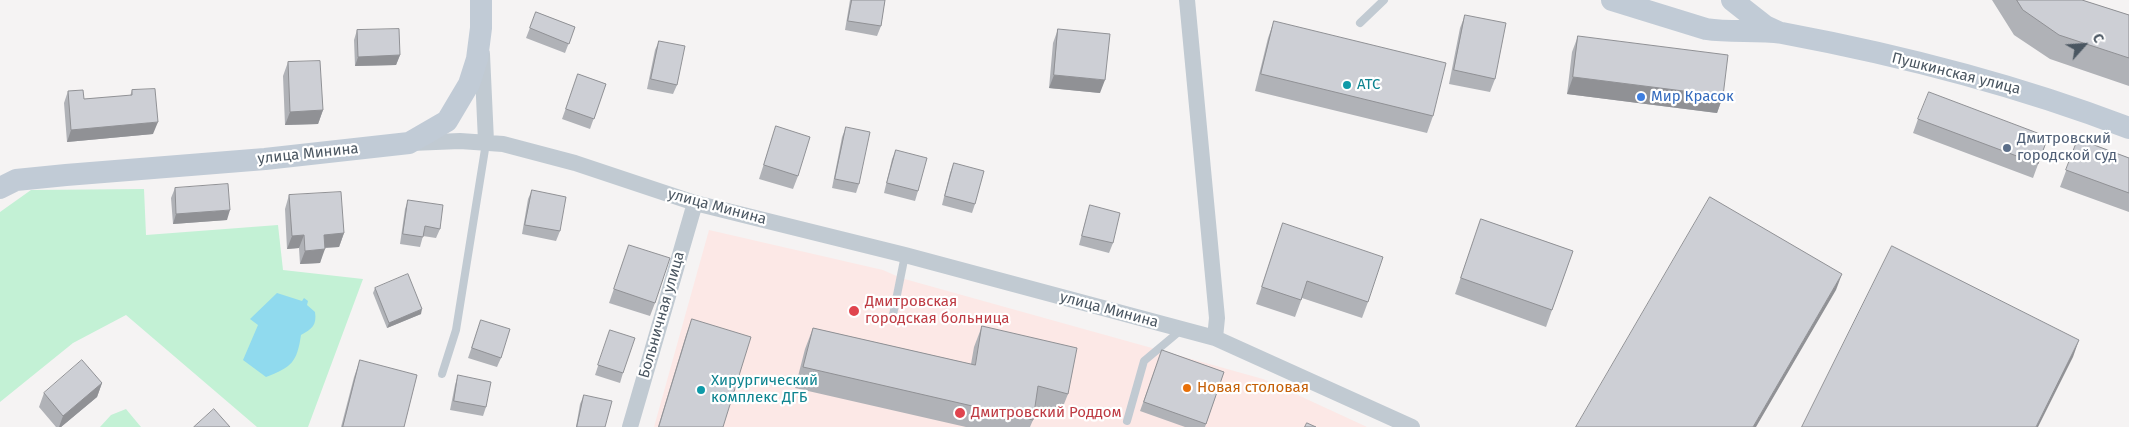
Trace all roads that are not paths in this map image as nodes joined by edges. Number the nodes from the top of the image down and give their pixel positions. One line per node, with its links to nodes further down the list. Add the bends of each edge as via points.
1 (481, 0): 7 (main road)
2 (1187, 0): 18 (street, via 1217,318)
3 (1384, 0): 6 (lane)
4 (1612, 0): 8 (main road, Пушкинская улица)
5 (1732, 0): 8 (main road, Пушкинская улица); 9 (main road, Пушкинская улица)
6 (1360, 23)
7 (481, 28): 11 (street); 12 (main road, via 477,59 457,106 447,121)
8 (1721, 32): 9 (main road, Пушкинская улица)
9 (1779, 33): 10 (main road, Пушкинская улица, via 1977,77 2069,105)
10 (2129, 128)
11 (486, 142): 12 (street, улица Минина); 14 (street, улица Минина, via 575,163); 19 (lane, via 456,330)
12 (409, 143): 13 (main road, улица Минина, via 16,180)
13 (0, 188)
14 (695, 203): 15 (street, улица Минина); 21 (street, Больничная улица)
15 (905, 255): 16 (lane); 17 (street, улица Минина)
16 (892, 320)
17 (1181, 330): 18 (street, улица Минина); 20 (lane, via 1144,361)
18 (1215, 338): 22 (street, улица Минина)
19 (442, 374)
20 (1127, 421)
21 (630, 427)
22 (1412, 427)

